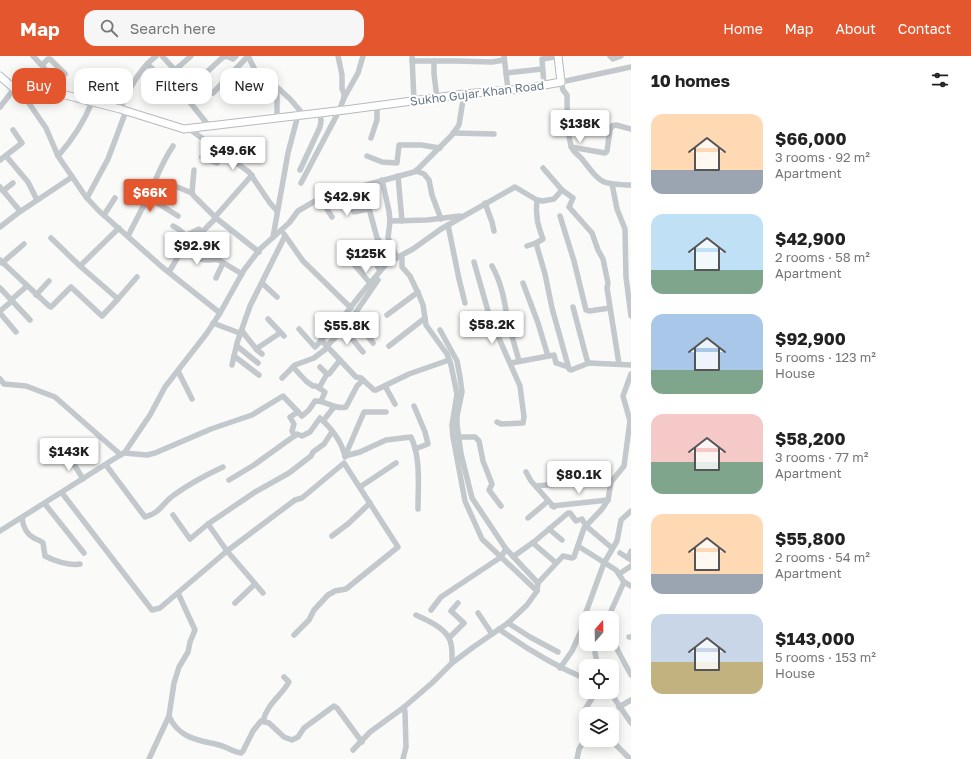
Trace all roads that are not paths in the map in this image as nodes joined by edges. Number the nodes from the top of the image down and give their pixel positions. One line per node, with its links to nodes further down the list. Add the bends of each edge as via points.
1 (33, 56): 18 (street)
2 (156, 56): 17 (street)
3 (162, 56): 4 (street, via 175,70)
4 (191, 56)
5 (236, 56): 23 (street, via 233,59 226,56)
6 (248, 56): 32 (street); 47 (street, via 258,76 278,88 290,99)
7 (338, 56): 34 (street)
8 (363, 56): 34 (street, via 354,84)
9 (489, 56): 16 (street)
10 (559, 56): 24 (street, via 542,59); 27 (main road)
11 (610, 56): 12 (street, via 613,59)
12 (621, 56)
13 (504, 58): 16 (street); 25 (street)
14 (412, 59): 15 (street); 36 (street)
15 (434, 61): 16 (street); 35 (street)
16 (492, 62)
17 (147, 64): 22 (street); 44 (street, via 134,83)
18 (42, 65): 20 (street); 21 (street, via 50,59)
19 (631, 67): 27 (street, Sukho Gujar Khan Road)
20 (44, 68)
21 (59, 68)
22 (152, 68)
23 (211, 68)
24 (542, 69): 25 (street); 28 (street)
25 (506, 73): 30 (street)
26 (0, 76): 29 (main road)
27 (561, 82): 28 (main road, Sukho Gujar Khan Road); 57 (street, via 567,95)
28 (544, 85): 30 (main road, Sukho Gujar Khan Road)
29 (12, 87)
30 (508, 90): 33 (main road, Sukho Gujar Khan Road)
31 (12, 92): 43 (street)
32 (213, 94)
33 (464, 94): 35 (main road, Sukho Gujar Khan Road); 53 (street, via 459,124)
34 (344, 98): 45 (street)
35 (437, 98): 36 (main road, Sukho Gujar Khan Road)
36 (414, 101): 42 (main road, Sukho Gujar Khan Road)
37 (29, 104): 61 (street, via 46,128)
38 (91, 104): 61 (street, via 84,122)
39 (100, 104): 44 (main road, Sukho Gujar Khan Road)
40 (191, 104): 49 (street)
41 (277, 104): 48 (street)
42 (377, 106): 45 (main road, Sukho Gujar Khan Road); 55 (street, via 377,120)
43 (0, 107)
44 (123, 110): 50 (main road, Sukho Gujar Khan Road, via 184,129); 84 (street, via 108,159)
45 (339, 111): 46 (main road, Sukho Gujar Khan Road); 75 (street)
46 (320, 112): 47 (main road, Sukho Gujar Khan Road); 67 (street, via 320,127)
47 (300, 114): 48 (main road, Sukho Gujar Khan Road); 91 (street, via 291,140)
48 (277, 117): 49 (main road, Sukho Gujar Khan Road)
49 (209, 126): 50 (main road, Sukho Gujar Khan Road)
50 (188, 128): 59 (street)
51 (631, 129): 57 (street, via 612,126 605,153)
52 (13, 130): 60 (street, via 22,143)
53 (454, 133): 54 (street); 58 (street)
54 (494, 134)
55 (371, 138)
56 (173, 146): 83 (street, via 160,166 160,172)
57 (571, 147): 76 (street, via 596,177)
58 (440, 148): 62 (street, via 400,145 397,163 382,162); 68 (street)
59 (224, 154): 63 (street, via 217,163); 69 (street)
60 (6, 156): 64 (street); 87 (street, via 28,182)
61 (58, 156): 70 (street)
62 (367, 156)
63 (202, 157)
64 (0, 160)
65 (543, 168): 81 (street)
66 (194, 170): 82 (street)
67 (300, 170)
68 (416, 171): 71 (street); 99 (street, via 428,177)
69 (252, 175): 91 (street); 97 (street)
70 (72, 176): 84 (street); 87 (street)
71 (398, 176): 72 (street); 101 (street)
72 (382, 180): 78 (street); 100 (street)
73 (13, 183): 79 (street)
74 (166, 183): 82 (street)
75 (301, 183)
76 (612, 184): 77 (street); 108 (street, via 615,201)
77 (631, 185)
78 (360, 187): 80 (street); 90 (street)
79 (2, 189): 92 (street)
80 (345, 190): 86 (street); 90 (street, via 354,212)
81 (562, 190): 88 (street, via 554,199); 150 (street, via 573,198 568,206 590,230 603,259)
82 (192, 193): 97 (street)
83 (148, 197): 94 (street); 109 (street)
84 (87, 198): 93 (street)
85 (115, 198): 93 (street)
86 (320, 198): 98 (street); 106 (street, via 298,211)
87 (37, 200): 92 (street)
88 (537, 200): 89 (street, via 516,187); 115 (street, via 537,221 543,239)
89 (485, 203): 95 (street); 107 (street)
90 (368, 209): 114 (street)
91 (277, 210): 112 (street)
92 (20, 211): 104 (street)
93 (104, 215): 105 (street)
94 (178, 216)
95 (463, 216): 99 (street); 102 (street)
96 (560, 216): 150 (street, via 586,310)
97 (216, 217): 110 (street, via 201,230); 120 (street)
98 (332, 217)
99 (441, 219): 101 (street)
100 (390, 221): 101 (street); 121 (street, via 388,238)
101 (402, 221)
102 (448, 225): 121 (street); 147 (street)
103 (173, 226): 110 (street)
104 (0, 227)
105 (119, 228): 109 (street); 126 (street)
106 (281, 230): 111 (street); 112 (street)
107 (494, 232)
108 (628, 234): 131 (street)
109 (128, 236): 129 (street)
110 (184, 236): 117 (street)
111 (285, 236): 136 (street); 149 (street, via 303,261)
112 (273, 237): 120 (street)
113 (52, 238): 126 (street)
114 (380, 242)
115 (536, 243): 118 (street); 185 (street)
116 (24, 244): 122 (street)
117 (189, 246): 125 (street, via 203,260 216,259); 129 (street, via 182,250)
118 (527, 246)
119 (368, 247): 128 (street)
120 (259, 252): 130 (street)
121 (400, 258): 128 (street, via 387,264); 141 (street, via 402,267)
122 (1, 262): 138 (street)
123 (352, 262): 139 (street)
124 (474, 262): 178 (street, via 490,318)
125 (223, 263): 130 (street); 133 (street)
126 (80, 266): 145 (street)
127 (492, 266): 176 (street, via 502,288)
128 (380, 271): 139 (street)
129 (168, 272): 152 (street)
130 (242, 274): 152 (street)
131 (629, 276): 142 (street)
132 (137, 277): 145 (street)
133 (216, 278)
134 (378, 280): 139 (street)
135 (50, 281): 143 (street)
136 (262, 283): 144 (street); 164 (street, via 250,306)
137 (524, 283): 174 (street)
138 (27, 286): 143 (street); 146 (street)
139 (369, 287): 149 (street); 154 (street)
140 (0, 288): 146 (street)
141 (418, 292): 153 (street); 157 (street)
142 (630, 293): 155 (street)
143 (36, 295): 145 (street, via 51,307 72,287 102,316)
144 (277, 297)
145 (118, 299)
146 (12, 300): 151 (street); 158 (street)
147 (465, 303)
148 (573, 307): 179 (street)
149 (351, 308): 160 (street)
150 (610, 308): 180 (street)
151 (0, 312): 163 (street)
152 (220, 313): 159 (street)
153 (387, 315)
154 (353, 316): 160 (street); 165 (street)
155 (631, 316)
156 (268, 318): 169 (street, via 282,335)
157 (425, 318): 168 (street); 172 (street, via 426,325)
158 (30, 320)
159 (213, 323): 164 (street); 186 (street)
160 (341, 328): 166 (street, via 323,338); 170 (street)
161 (299, 329): 166 (street, via 315,347)
162 (440, 330): 172 (street)
163 (16, 332)
164 (242, 332): 167 (street); 169 (street)
165 (373, 343)
166 (325, 345): 175 (street); 183 (street, via 314,358)
167 (237, 346): 173 (street); 177 (street)
168 (389, 346)
169 (256, 349): 171 (street)
170 (363, 352)
171 (262, 354)
172 (450, 354): 193 (street); 198 (street); 198 (street, via 457,362 460,376 462,392)
173 (234, 356): 182 (street); 189 (street)
174 (548, 356): 176 (street); 185 (street, via 554,355 556,363)
175 (340, 360): 187 (street); 192 (street, via 356,377)
176 (519, 361): 178 (street)
177 (258, 363)
178 (511, 363): 205 (street, via 520,386 524,422)
179 (589, 363): 180 (street); 185 (street, via 571,370)
180 (619, 364): 181 (street)
181 (631, 364)
182 (232, 365)
183 (293, 366): 190 (street); 194 (street, via 306,381)
184 (320, 367): 187 (street)
185 (568, 367)
186 (178, 371): 195 (street); 210 (street)
187 (327, 374): 194 (street)
188 (631, 374): 204 (street, via 623,396)
189 (259, 375)
190 (282, 378)
191 (0, 379): 210 (street, via 4,384 26,386 58,399)
192 (363, 380): 193 (street, via 374,390); 200 (street, via 346,407)
193 (385, 386): 197 (street)
194 (319, 388): 196 (street, via 325,393)
195 (192, 399)
196 (321, 401): 200 (street); 201 (street, via 315,401 304,416)
197 (395, 404)
198 (458, 404): 208 (street, via 452,425)
199 (414, 406): 209 (street, via 428,444)
200 (334, 407): 203 (street)
201 (298, 412): 207 (street, via 290,418 294,424 292,431); 210 (street, via 283,396 252,414 204,431 155,453)
202 (386, 412): 212 (street, via 364,412)
203 (323, 421): 206 (street); 207 (street, via 320,418 310,432)
204 (630, 421): 224 (street, via 624,466 611,482)
205 (497, 422)
206 (332, 432): 212 (street, via 342,446); 234 (street, via 324,444 289,473 255,492)
207 (295, 436): 220 (street, via 254,466)
208 (456, 437): 228 (street, via 475,437 479,441 492,484 489,490); 246 (street, via 472,498); 246 (street, via 465,501 482,539)
209 (415, 449): 212 (street, via 410,436 386,440); 229 (street)
210 (122, 454): 215 (street)
211 (69, 456): 219 (street)
212 (345, 456): 213 (street)
213 (344, 463): 222 (street); 243 (street, via 302,498 295,500)
214 (396, 463): 222 (street)
215 (106, 465): 216 (street, via 145,517 162,508 173,496); 219 (street)
216 (223, 466)
217 (526, 472): 221 (street)
218 (588, 478): 221 (street, via 580,482)
219 (84, 479): 223 (street)
220 (229, 480)
221 (536, 486): 225 (street)
222 (360, 487): 226 (street)
223 (62, 493): 227 (street); 259 (street, via 152,610 160,608)
224 (608, 500): 225 (street, via 554,507); 235 (street)
225 (548, 501): 233 (street)
226 (370, 503): 238 (street); 271 (street, via 398,547 346,589 328,595)
227 (45, 504): 232 (street); 245 (street)
228 (502, 506)
229 (418, 509)
230 (631, 511): 242 (street, via 621,520)
231 (174, 515): 234 (street, via 189,539)
232 (22, 518): 237 (street); 252 (street, via 31,536 43,543 45,556 68,564)
233 (528, 518)
234 (208, 524): 243 (street)
235 (586, 526): 236 (street, via 582,519 576,521 568,513); 241 (street); 242 (street)
236 (549, 529): 239 (street); 240 (street)
237 (0, 531)
238 (332, 536)
239 (562, 540)
240 (533, 543): 248 (street); 250 (street)
241 (578, 546): 250 (street, via 574,557 563,556); 251 (street)
242 (612, 548): 251 (street)
243 (227, 551): 256 (street); 259 (street)
244 (631, 551): 249 (street)
245 (84, 553)
246 (504, 553): 248 (street); 258 (street); 263 (street, via 441,596)
247 (620, 553): 249 (street)
248 (514, 556): 258 (street)
249 (629, 559)
250 (556, 562): 258 (street)
251 (604, 563): 254 (street); 264 (street)
252 (80, 564)
253 (631, 566): 254 (street)
254 (619, 574): 255 (street)
255 (624, 582): 257 (street); 265 (street)
256 (255, 584): 260 (street); 261 (street)
257 (631, 586)
258 (538, 587): 268 (street, via 527,605)
259 (178, 593): 287 (street, via 195,630 188,652 179,667)
260 (263, 593)
261 (235, 603)
262 (458, 603): 273 (street, via 451,611 464,623)
263 (432, 610)
264 (586, 611)
265 (611, 611)
266 (478, 614): 270 (street)
267 (416, 615): 273 (street, via 428,620)
268 (508, 622): 269 (street); 275 (street)
269 (499, 629): 270 (street); 279 (street)
270 (492, 634): 278 (street)
271 (294, 635)
272 (579, 636): 279 (street)
273 (449, 638): 278 (street)
274 (618, 651): 280 (street)
275 (558, 652)
276 (595, 653): 277 (street)
277 (596, 659)
278 (452, 663): 285 (street)
279 (560, 668): 281 (street)
280 (631, 674)
281 (579, 676)
282 (284, 677): 288 (street, via 290,682 270,705)
283 (614, 699): 286 (street)
284 (631, 700): 286 (street)
285 (404, 707): 290 (street, via 370,732); 295 (street, via 406,747)
286 (619, 707): 289 (street)
287 (169, 716): 288 (street, via 185,736 238,752 243,751 259,722); 294 (street)
288 (264, 721): 290 (street, via 284,737 292,740 334,706)
289 (631, 723)
290 (362, 742): 293 (street)
291 (581, 747): 296 (street)
292 (618, 747): 297 (street)
293 (353, 750)
294 (149, 759)
295 (403, 759)
296 (577, 759)
297 (629, 759)

